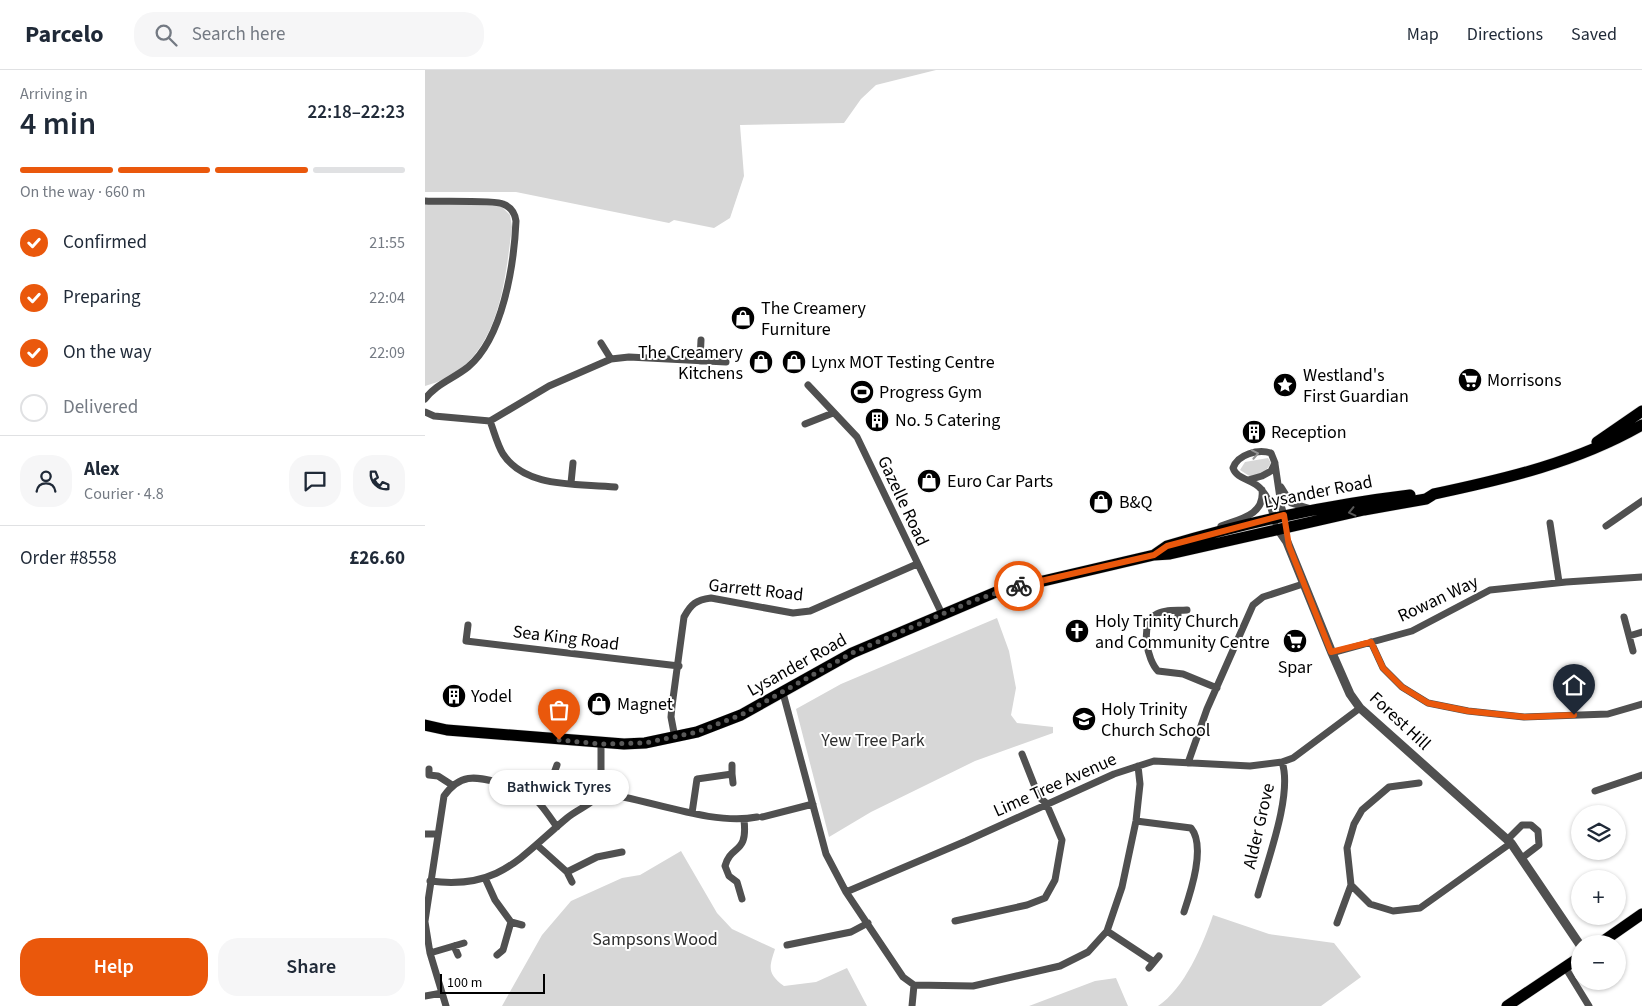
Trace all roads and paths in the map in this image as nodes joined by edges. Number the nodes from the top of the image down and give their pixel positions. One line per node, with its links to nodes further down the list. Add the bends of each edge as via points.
1 (425, 201): 8 (street, via 499,202 515,214 516,229 505,300 491,338 480,355 432,390)
2 (701, 340): 5 (street)
3 (601, 343): 4 (street)
4 (611, 359): 5 (street); 12 (street, via 549,386)
5 (700, 361): 6 (street)
6 (727, 362)
7 (808, 385): 11 (street, Gazelle Road)
8 (425, 399)
9 (1642, 410): 15 (main road, Lysander Road, via 1605,438)
10 (425, 412): 12 (street, via 434,416)
11 (833, 413): 13 (street); 32 (street, Gazelle Road, via 857,437)
12 (490, 421): 19 (street, via 503,453 518,470 540,480)
13 (805, 424)
14 (1642, 425): 15 (main road, Lysander Road, via 1615,441)
15 (1574, 455): 23 (main road, Lysander Road, via 1501,479)
16 (573, 463): 19 (street)
17 (1275, 463): 18 (street, via 1271,471); 18 (street, one-way to 17, via 1239,477 1234,470 1235,462 1241,457 1268,452); 20 (street)
18 (1248, 480): 22 (street)
19 (571, 483): 21 (street)
20 (1279, 485): 25 (street, via 1291,503); 26 (street)
21 (615, 487)
22 (1262, 490): 26 (street); 30 (street, via 1262,501 1252,514)
23 (1434, 494): 25 (main road, Lysander Road, via 1371,499); 29 (main road, Lysander Road, one-way to 29, via 1426,499)
24 (1642, 501): 28 (street)
25 (1317, 509): 26 (main road, Lysander Road)
26 (1279, 516): 29 (street); 30 (main road, Lysander Road)
27 (1550, 523): 34 (street)
28 (1606, 526)
29 (1283, 528): 31 (main road, Lysander Road); 35 (street, Forest Hill)
30 (1191, 539): 31 (main road, Lysander Road, via 1167,546)
31 (1154, 555): 38 (main road, Lysander Road, via 995,592)
32 (917, 564): 38 (street, Gazelle Road); 47 (street, Garrett Road, via 810,611 793,613 711,598 699,599 690,605 684,617)
33 (1642, 577): 34 (street, Rowan Way)
34 (1559, 582): 44 (street, Rowan Way, via 1490,590 1412,631)
35 (1303, 584): 46 (street, Forest Hill); 48 (street, via 1263,597 1253,604)
36 (1187, 610): 37 (street)
37 (1177, 611): 40 (street); 48 (street, via 1159,612 1151,618 1147,643 1153,666 1163,673 1183,674)
38 (941, 614): 49 (main road, Lysander Road, via 852,653)
39 (1624, 617): 43 (street)
40 (1178, 620)
41 (468, 625): 47 (street, Sea King Road, via 466,641)
42 (1642, 632): 43 (street)
43 (1629, 636): 45 (street)
44 (1371, 642): 46 (street, Rowan Way); 50 (street, via 1383,668 1402,687 1428,703 1525,717 1608,714)
45 (1633, 651)
46 (1331, 652): 51 (street, Forest Hill)
47 (679, 666): 55 (street, Garrett Road, via 671,717)
48 (1217, 688): 59 (street, via 1191,747)
49 (783, 693): 55 (main road, Lysander Road, via 719,725); 75 (street)
50 (1642, 704)
51 (1360, 708): 58 (street, Lime Tree Avenue, via 1293,758); 82 (street, Forest Hill)
52 (425, 725): 53 (main road, Lysander Road)
53 (447, 730): 54 (main road, Lysander Road); 56 (main road, Lysander Road)
54 (425, 734)
55 (675, 738): 56 (main road, Lysander Road, via 645,743)
56 (601, 744): 72 (street)
57 (1022, 754): 74 (street, via 1039,797)
58 (1282, 762): 59 (street, Lime Tree Avenue, via 1250,766); 92 (street, Alder Grove, via 1284,796)
59 (1188, 763): 62 (street, Lime Tree Avenue, via 1153,761)
60 (557, 765): 66 (street)
61 (732, 765): 64 (street)
62 (1138, 766): 74 (street, Lime Tree Avenue); 78 (street, via 1140,784)
63 (427, 774): 70 (street)
64 (732, 774): 68 (street); 76 (street, via 697,779)
65 (1642, 775): 71 (street)
66 (553, 776): 67 (street); 73 (street)
67 (563, 779)
68 (733, 783)
69 (1419, 783): 90 (street, via 1389,786 1362,810 1347,848)
70 (451, 785): 73 (street, via 478,777 521,787); 81 (street, via 444,796)
71 (1595, 790)
72 (601, 793): 76 (street); 79 (street)
73 (537, 799): 79 (street)
74 (1046, 803): 91 (street, Lime Tree Avenue); 96 (street, via 1062,840 1055,880 1045,898)
75 (813, 804): 77 (street); 91 (street, via 826,854)
76 (693, 813): 77 (street)
77 (744, 820): 93 (street, via 743,844 725,866 729,876 737,882)
78 (1136, 821): 94 (street, via 1191,828 1196,834 1198,843 1193,885); 102 (street, via 1122,887)
79 (557, 826): 83 (street)
80 (425, 834): 81 (street)
81 (437, 834): 88 (street)
82 (1509, 842): 85 (street, Forest Hill); 85 (street, via 1522,825 1531,825 1538,831 1539,845); 90 (street, via 1421,908 1393,911 1371,904)
83 (537, 845): 86 (street); 87 (street, via 507,869)
84 (622, 852): 86 (street, via 597,857)
85 (1522, 858): 103 (street, Forest Hill)
86 (567, 872): 89 (street)
87 (485, 878): 88 (street, via 455,885); 98 (street, via 495,900)
88 (430, 881): 97 (street)
89 (573, 882)
90 (1351, 885): 100 (street)
91 (846, 892): 99 (street)
92 (1257, 896)
93 (743, 899)
94 (1185, 912)
95 (1642, 914): 104 (main road)
96 (955, 921)
97 (425, 922): 108 (street)
98 (511, 922): 101 (street); 110 (street, via 503,950)
99 (868, 923): 106 (street, via 851,932); 114 (street, via 903,977)
100 (1337, 923)
101 (522, 924)
102 (1107, 931): 111 (street); 114 (street, via 1087,952 1059,966 973,986)
103 (1573, 935)
104 (1612, 935)
105 (464, 943): 107 (street)
106 (787, 945)
107 (454, 946): 108 (street); 109 (street)
108 (429, 953): 115 (street)
109 (458, 955)
110 (497, 955)
111 (1154, 962)
112 (1571, 963): 113 (main road)
113 (1565, 967): 119 (main road); 120 (street)
114 (914, 986): 118 (street)
115 (443, 993): 116 (street); 117 (street)
116 (425, 996)
117 (446, 1006)
118 (912, 1006)
119 (1507, 1006)
120 (1589, 1006)

